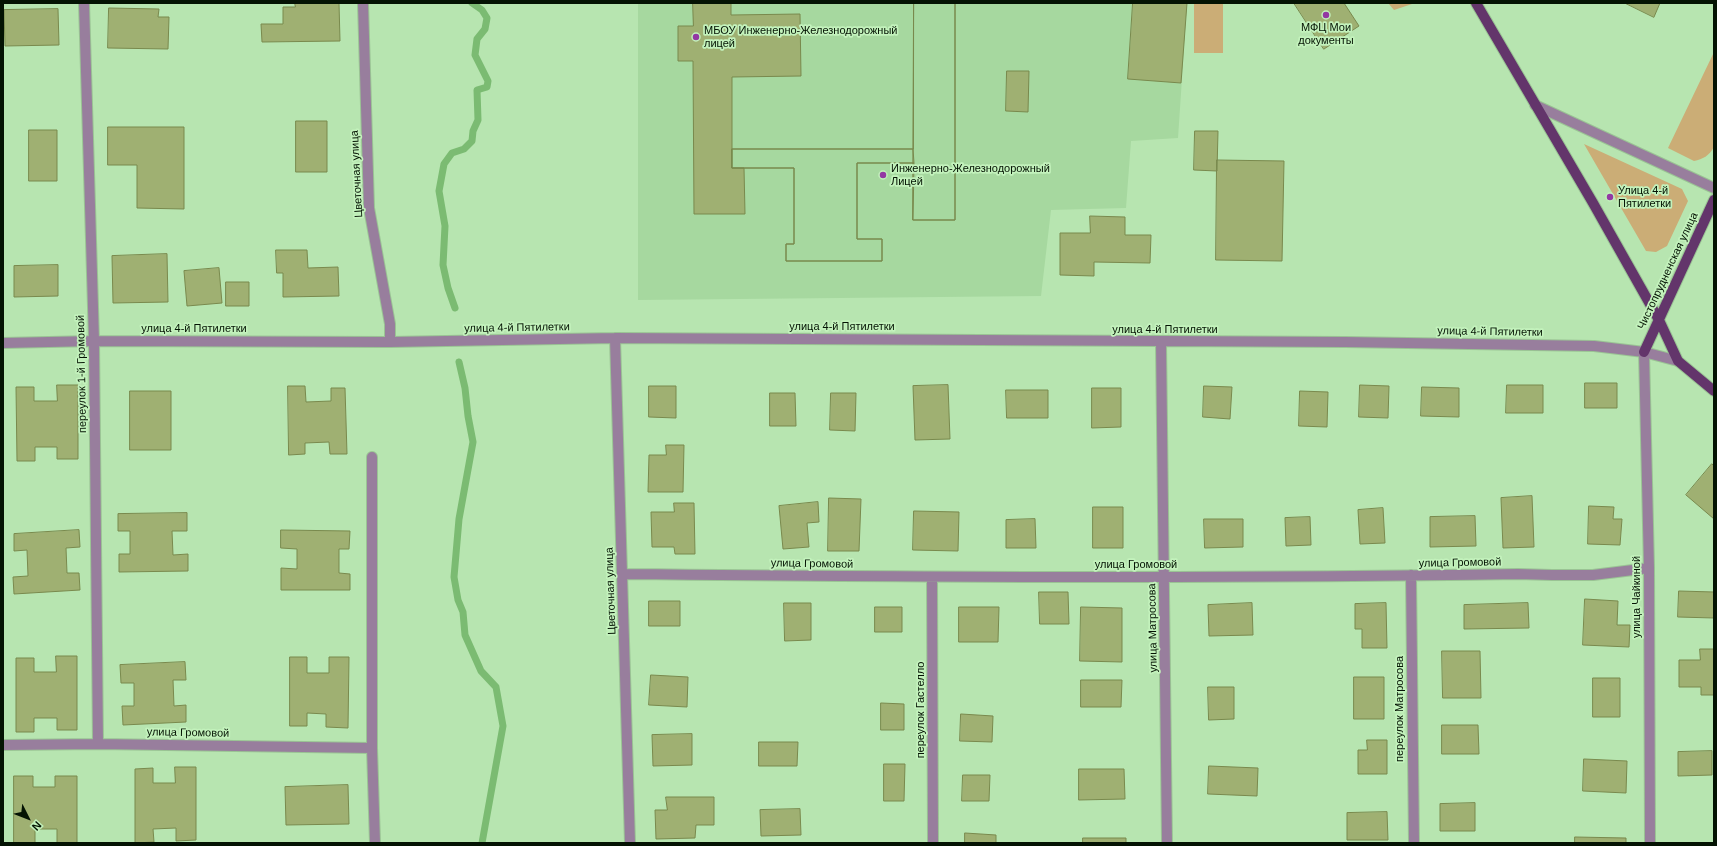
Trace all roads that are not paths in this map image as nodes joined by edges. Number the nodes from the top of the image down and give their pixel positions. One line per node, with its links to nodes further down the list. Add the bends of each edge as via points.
1 (84, 3): 9 (street, переулок 1-й Громовой)
2 (363, 3): 10 (street, Цветочная улица, via 369,208 390,324)
3 (1476, 3): 4 (main road)
4 (1535, 105): 5 (street); 7 (main road)
5 (1714, 188)
6 (1714, 200): 7 (main road, Чистопрудненская улица)
7 (1659, 320): 13 (main road, Чистопрудненская улица); 14 (main road)
8 (615, 338): 10 (street, улица 4-й Пятилетки); 11 (street, улица 4-й Пятилетки); 18 (street, Цветочная улица)
9 (94, 340): 10 (street, улица 4-й Пятилетки); 12 (street, улица 4-й Пятилетки); 22 (street, переулок 1-й Громовой)
10 (390, 342)
11 (1161, 342): 13 (street, улица 4-й Пятилетки, via 1594,346); 21 (street, улица Матросова)
12 (3, 343)
13 (1644, 352): 14 (street, улица 4-й Пятилетки); 17 (street, улица Чайкиной)
14 (1678, 361): 15 (main road)
15 (1714, 391)
16 (372, 457): 24 (street)
17 (1649, 568): 19 (street, улица Громовой, via 1593,575); 30 (street, улица Чайкиной)
18 (623, 574): 20 (street, улица Громовой); 26 (street, Цветочная улица)
19 (1411, 575): 21 (street, улица Громовой); 29 (street, переулок Матросова)
20 (932, 577): 21 (street, улица Громовой); 27 (street, переулок Гастелло)
21 (1164, 577): 28 (street, улица Матросова)
22 (98, 744): 23 (street, улица Громовой); 24 (street, улица Громовой)
23 (3, 745)
24 (372, 748): 25 (street)
25 (375, 843)
26 (630, 843)
27 (933, 843)
28 (1168, 843)
29 (1414, 843)
30 (1650, 843)

